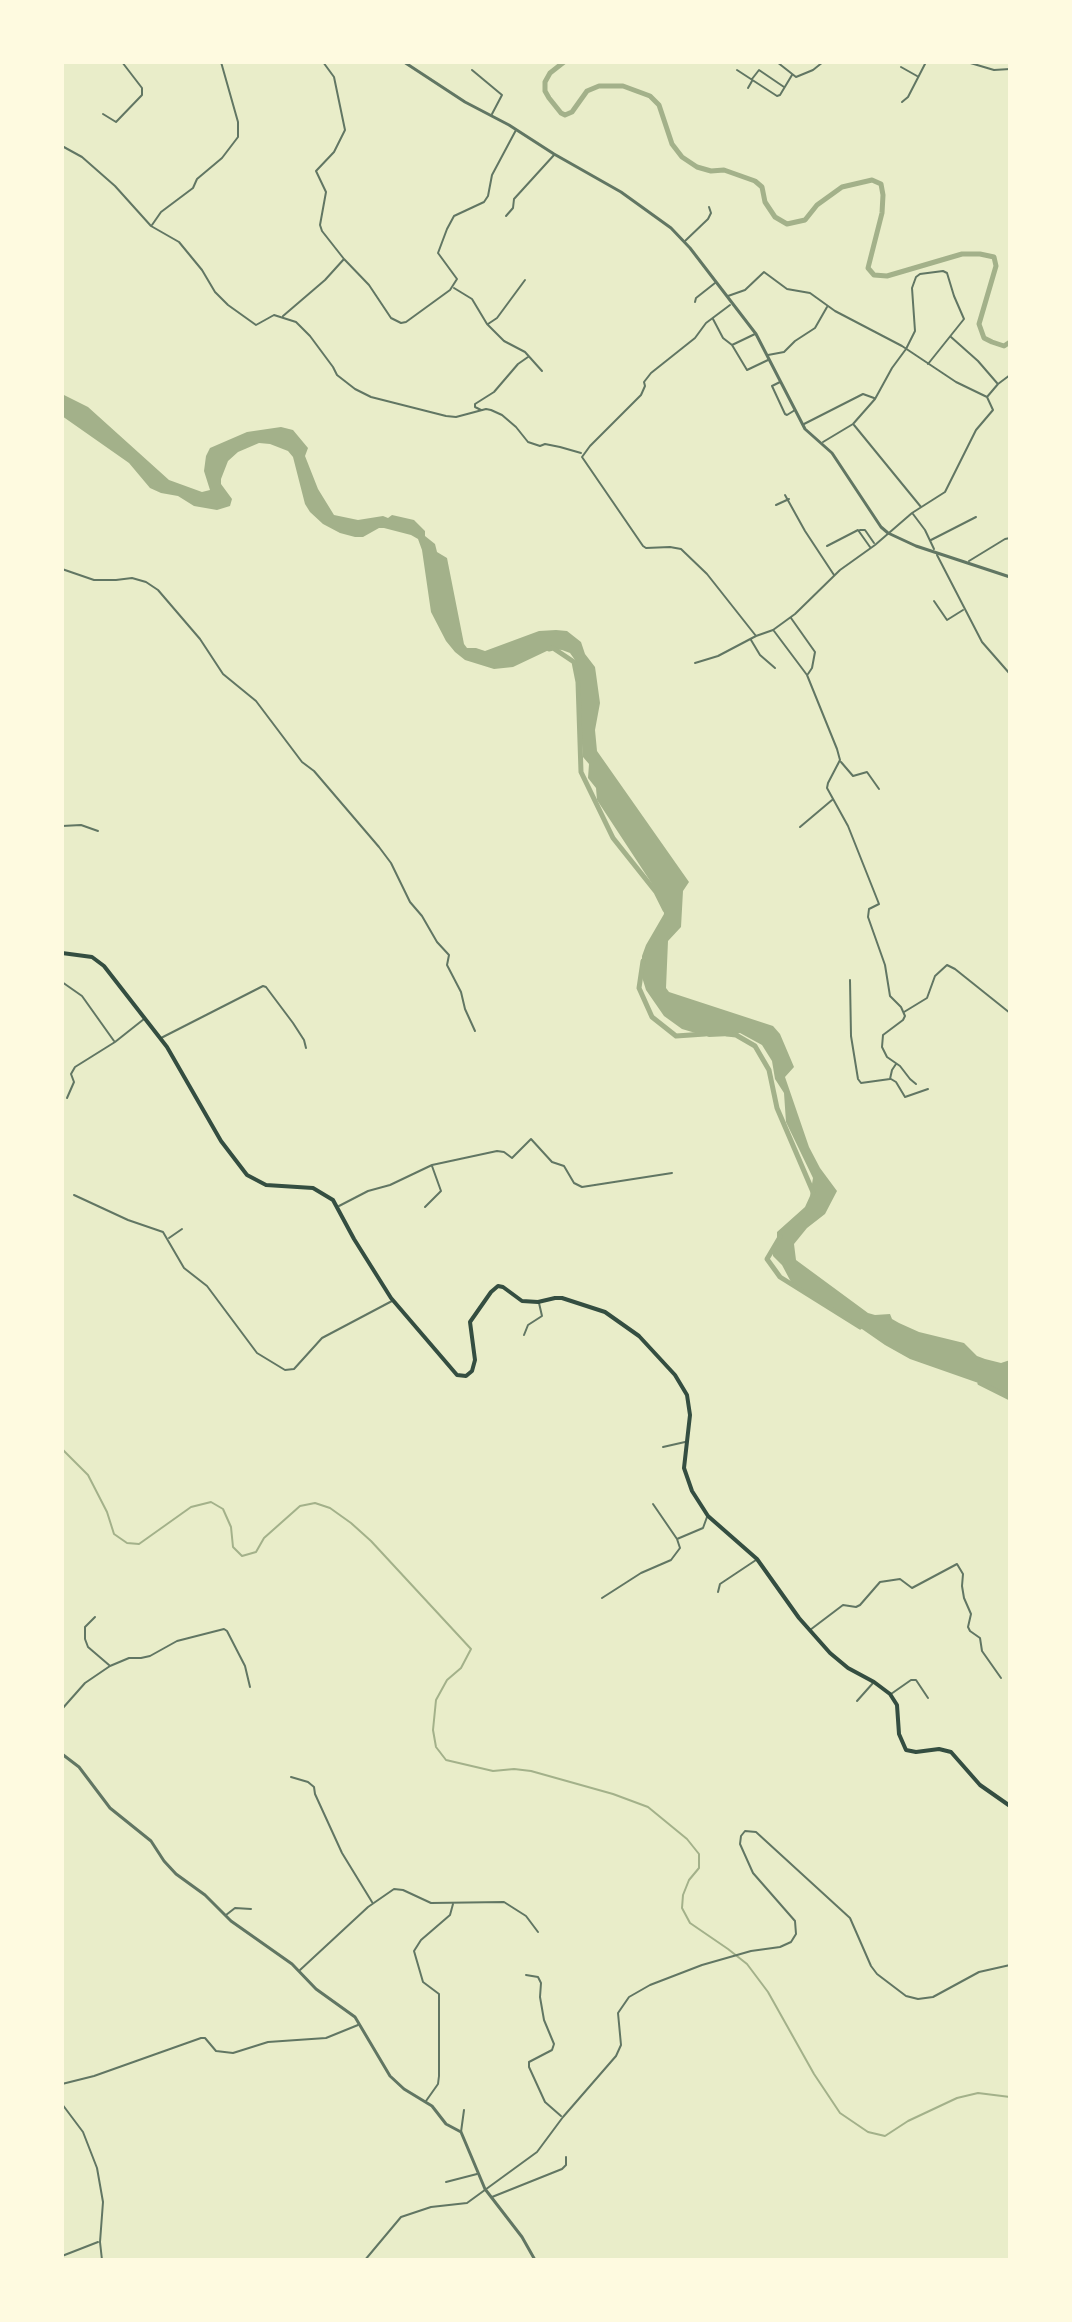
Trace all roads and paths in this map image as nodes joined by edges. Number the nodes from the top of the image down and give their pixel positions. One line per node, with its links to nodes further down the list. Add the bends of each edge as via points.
1 (122, 62): 19 (street, via 142,95 116,122)
2 (221, 62): 26 (street, via 238,137)
3 (323, 62): 28 (street, via 334,77 345,130 316,172 326,192 320,225)
4 (404, 62): 20 (street)
5 (777, 62): 13 (street)
6 (823, 62): 13 (street, via 798,77)
7 (926, 62): 14 (street)
8 (967, 62): 10 (street)
9 (901, 67): 14 (street)
10 (1010, 69)
11 (472, 70): 20 (street, via 501,93)
12 (737, 70): 15 (street)
13 (792, 75): 16 (street)
14 (918, 77): 18 (street)
15 (752, 80): 16 (street, via 777,96); 16 (street, via 759,70); 17 (street)
16 (785, 87)
17 (748, 88)
18 (902, 102)
19 (103, 114)
20 (492, 116): 21 (street)
21 (517, 129): 23 (street); 31 (street, via 484,202 454,216 447,229 438,253 457,279)
22 (62, 146): 26 (street, via 115,186)
23 (554, 154): 25 (street, via 514,199); 27 (street, via 621,192)
24 (709, 207): 27 (street, via 708,219)
25 (506, 216)
26 (151, 226): 36 (street, via 179,242 215,292 240,315 256,325 271,316)
27 (685, 242): 30 (street)
28 (344, 259): 31 (street, via 391,318 401,323); 36 (street)
29 (525, 280): 38 (street)
30 (715, 282): 32 (street); 33 (street)
31 (453, 287): 38 (street, via 474,301)
32 (727, 296): 34 (street); 35 (street, via 745,290 764,272 787,289 810,293)
33 (695, 302)
34 (733, 303): 37 (street); 39 (street)
35 (827, 306): 42 (street); 44 (street, via 815,328)
36 (283, 317): 52 (street, via 300,326 337,375 363,393 446,416)
37 (713, 318): 41 (street); 57 (street, via 651,373 638,398)
38 (488, 325): 43 (street)
39 (756, 334): 41 (street); 44 (street)
40 (951, 337): 42 (street, via 964,319 947,273 920,274 912,288 915,331); 45 (street); 49 (street)
41 (732, 345): 44 (street, via 747,370)
42 (906, 349): 45 (street); 51 (street)
43 (529, 356): 46 (street); 52 (street, via 475,404)
44 (769, 357): 48 (street)
45 (928, 364): 50 (street)
46 (542, 371)
47 (1010, 375): 49 (street)
48 (781, 381): 53 (street); 53 (street, via 772,386 785,414)
49 (998, 384): 50 (street)
50 (987, 397): 61 (street, via 993,410 976,430 949,487)
51 (875, 399): 54 (street, via 861,395); 55 (street)
52 (482, 410): 57 (street, via 502,415 528,442)
53 (795, 410): 54 (street)
54 (803, 424): 56 (street)
55 (853, 424): 56 (street); 61 (street)
56 (821, 443): 64 (street)
57 (582, 454): 78 (street, via 643,546 681,549)
58 (785, 495): 59 (street)
59 (789, 499): 60 (street); 72 (street)
60 (776, 505)
61 (922, 507): 62 (street)
62 (912, 513): 64 (street); 66 (street)
63 (976, 517): 66 (street)
64 (888, 533): 68 (street); 69 (street)
65 (1010, 538): 70 (street)
66 (930, 540): 69 (street)
67 (827, 546): 68 (street, via 858,530 865,530)
68 (873, 546): 72 (street)
69 (935, 552): 70 (street); 75 (street)
70 (968, 562): 73 (street)
71 (62, 569): 96 (street, via 94,580 132,578 158,590 223,674 256,701 391,863 410,902 449,955 447,965)
72 (834, 575): 76 (street)
73 (1010, 577)
74 (934, 601): 75 (street, via 947,620)
75 (964, 609): 82 (street, via 985,647)
76 (791, 617): 77 (street); 83 (street, via 815,652)
77 (773, 630): 78 (street); 83 (street)
78 (756, 636): 79 (street)
79 (751, 639): 80 (street); 81 (street)
80 (695, 663)
81 (775, 668)
82 (1010, 674)
83 (807, 675): 84 (street)
84 (840, 760): 85 (street, via 853,776 867,772); 86 (street, via 827,788)
85 (879, 789)
86 (833, 799): 88 (street); 93 (street, via 879,904 869,909 868,917 890,996)
87 (62, 826): 89 (street)
88 (800, 827)
89 (98, 831)
90 (62, 953): 95 (main road, via 99,960)
91 (850, 980): 101 (street, via 858,1079)
92 (62, 982): 98 (street, via 82,996)
93 (904, 1012): 94 (street, via 926,999 935,976 949,965); 100 (street, via 903,1020 881,1042 887,1057)
94 (1010, 1013)
95 (145, 1018): 97 (main road); 98 (street)
96 (475, 1031)
97 (160, 1038): 99 (street, via 263,986); 108 (main road, via 247,1175 266,1185 313,1188)
98 (115, 1042): 104 (street, via 73,1070)
99 (306, 1048)
100 (897, 1063): 101 (street); 102 (street)
101 (890, 1079): 103 (street, via 905,1097)
102 (916, 1084)
103 (928, 1089)
104 (67, 1098)
105 (432, 1165): 106 (street, via 497,1151 512,1158 531,1139 582,1187); 108 (street); 109 (street, via 441,1191)
106 (672, 1173)
107 (74, 1195): 111 (street, via 159,1230)
108 (338, 1207): 112 (main road)
109 (425, 1207)
110 (182, 1229): 111 (street)
111 (168, 1239): 112 (street, via 184,1268 207,1286 257,1353 288,1371 322,1338)
112 (393, 1300): 113 (main road, via 463,1376 474,1366 471,1319 494,1288)
113 (538, 1302): 114 (street, via 542,1316); 115 (main road, via 570,1300 610,1315 639,1336 685,1388 690,1409)
114 (524, 1335)
115 (687, 1442): 116 (street); 118 (main road, via 684,1468)
116 (663, 1447)
117 (653, 1504): 119 (street)
118 (708, 1516): 119 (street, via 703,1528); 120 (main road)
119 (677, 1539): 122 (street, via 680,1548 671,1560)
120 (757, 1559): 121 (street, via 720,1584); 124 (main road)
121 (718, 1592)
122 (602, 1598)
123 (95, 1617): 125 (street, via 85,1627 85,1639)
124 (810, 1631): 126 (street, via 843,1605 860,1605 880,1582 900,1579 912,1588 957,1564 971,1614 968,1627 980,1638 982,1651); 127 (main road, via 848,1668)
125 (110, 1666): 128 (street, via 224,1629 245,1666); 132 (street, via 87,1681)
126 (1001, 1678)
127 (874, 1682): 129 (main road); 131 (street)
128 (250, 1687)
129 (890, 1694): 130 (street, via 916,1680); 135 (main road, via 906,1750 951,1752 980,1785)
130 (928, 1698)
131 (857, 1701)
132 (62, 1709)
133 (62, 1754): 139 (street, via 79,1767 110,1808 151,1841 176,1874)
134 (291, 1777): 136 (street, via 314,1787 342,1853)
135 (1010, 1806)
136 (373, 1903): 137 (street, via 394,1889 431,1903); 142 (street)
137 (453, 1903): 140 (street, via 504,1902 526,1916); 146 (street, via 450,1915 414,1951 423,1982 439,1994 439,2076)
138 (251, 1909): 139 (street, via 235,1908)
139 (225, 1916): 142 (street)
140 (538, 1932)
141 (1010, 1965): 149 (street, via 979,1972 933,1997 906,1996 871,1966 850,1918 750,1830 741,1836 743,1853 753,1873 795,1921 791,1942 702,1965 650,1985 624,2002 618,2013 619,2051)
142 (299, 1971): 144 (street)
143 (526, 1975): 149 (street, via 540,1980 544,2020 554,2044 529,2067 545,2102)
144 (359, 2024): 145 (street, via 326,2038 268,2042 234,2053 216,2051 205,2038 197,2038); 146 (street, via 387,2072)
145 (62, 2084)
146 (426, 2102): 150 (street)
147 (62, 2104): 156 (street, via 83,2132 97,2168 103,2206)
148 (464, 2110): 150 (street)
149 (563, 2117): 154 (street, via 537,2152)
150 (461, 2132): 152 (street)
151 (566, 2157): 155 (street, via 562,2169)
152 (478, 2173): 153 (street); 154 (street)
153 (446, 2182)
154 (485, 2189): 155 (street); 159 (street, via 467,2203 401,2217)
155 (491, 2198): 160 (street)
156 (100, 2242): 157 (street); 158 (street)
157 (62, 2256)
158 (102, 2260)
159 (365, 2260)
160 (535, 2260)

